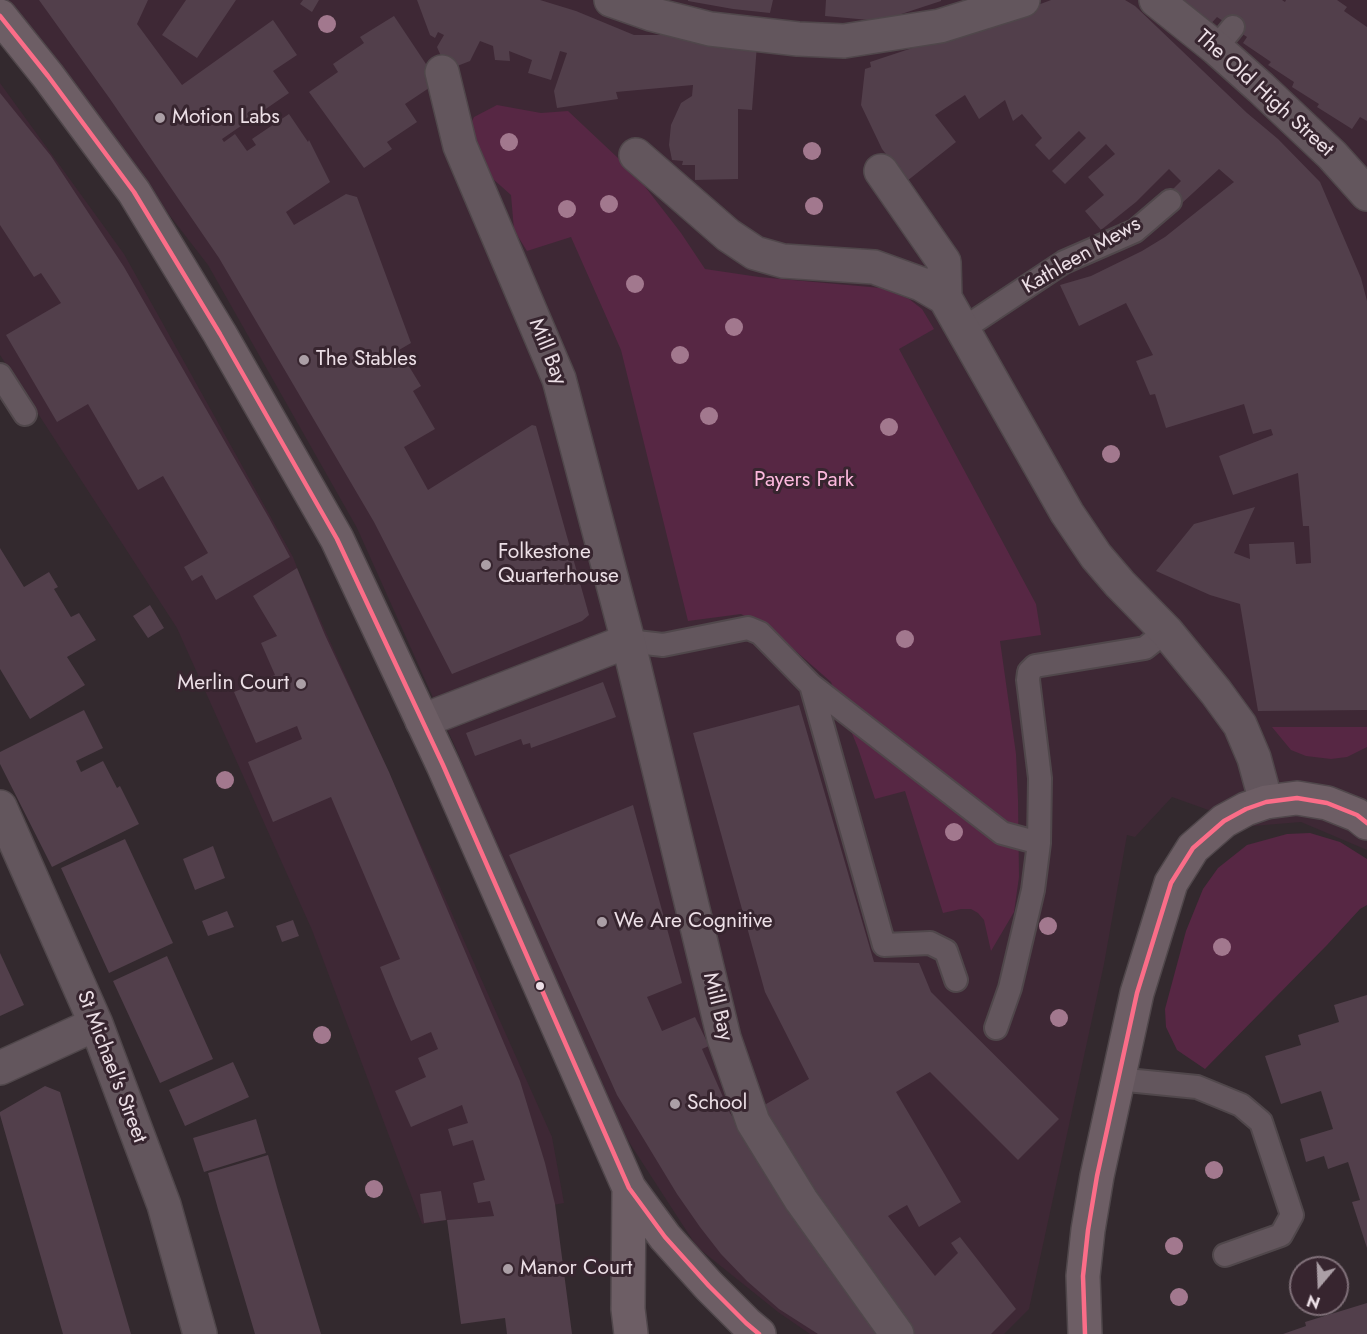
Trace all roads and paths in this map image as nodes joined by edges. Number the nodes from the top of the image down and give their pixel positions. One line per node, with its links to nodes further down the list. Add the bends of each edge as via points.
1 (611, 0): 2 (street, via 710,28 844,41 940,26)
2 (1023, 0)
3 (1156, 0): 8 (street, The Old High Street, via 1224,38 1261,88)
4 (0, 16): 17 (main road, via 134,192 220,334 337,539)
5 (442, 72): 15 (street, Mill Bay, via 460,146 559,380)
6 (636, 154): 10 (street, via 728,235 755,253 783,261 874,267 921,284)
7 (881, 171): 10 (street, via 944,262)
8 (1367, 194)
9 (1170, 201): 11 (lane, Kathleen Mews, via 1135,231 1064,262)
10 (945, 298): 11 (street)
11 (963, 329): 14 (street, via 1067,513 1120,585)
12 (0, 375): 13 (lane)
13 (25, 414)
14 (1166, 631): 18 (street, via 1240,725); 21 (lane, via 1145,648 1035,666 1029,672 1040,778)
15 (628, 641): 16 (lane, via 663,645 748,628 760,633); 17 (street); 32 (street, Mill Bay, via 724,1038 753,1122 801,1200)
16 (811, 685): 21 (lane, via 1002,833); 22 (lane, via 884,945 930,943 946,951)
17 (422, 721): 27 (main road)
18 (1266, 802): 20 (main road, via 1297,798); 26 (main road, via 1224,821 1193,848 1171,883 1137,993)
19 (0, 807): 23 (street, St Michael's Street)
20 (1364, 814)
21 (1039, 843): 24 (lane, via 1033,890 1010,988)
22 (956, 980)
23 (96, 1024): 25 (street); 29 (street, St Michael's Street, via 164,1205)
24 (996, 1028)
25 (0, 1068)
26 (1117, 1080): 28 (lane, via 1197,1087 1241,1105 1261,1122 1292,1215 1281,1235); 33 (main road, via 1088,1230 1083,1276)
27 (629, 1188): 30 (main road); 31 (main road, via 672,1245)
28 (1225, 1255)
29 (200, 1334)
30 (631, 1334)
31 (759, 1334)
32 (897, 1334)
33 (1085, 1334)

